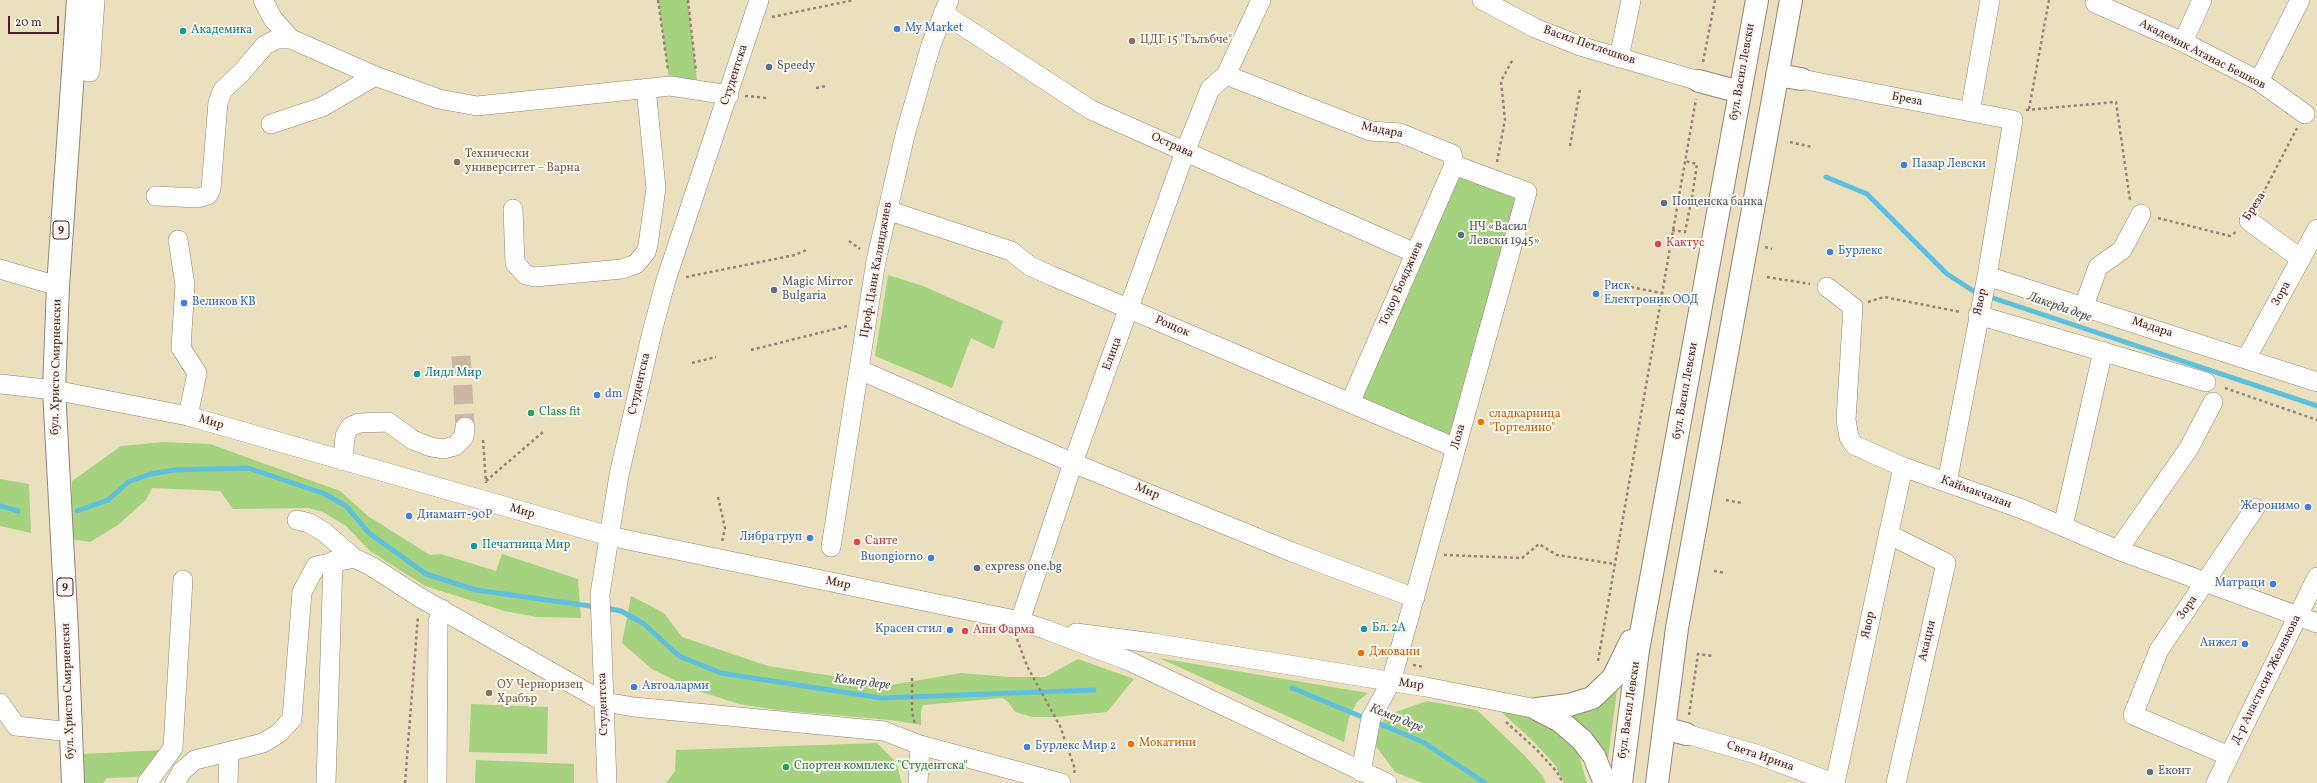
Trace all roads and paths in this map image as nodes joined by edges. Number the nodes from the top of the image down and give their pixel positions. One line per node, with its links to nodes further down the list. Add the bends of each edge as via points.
1 (78, 0): 25 (main road, бул. Христо Смирненски / 9)
2 (95, 0): 25 (street, via 90,72)
3 (263, 0): 21 (street, via 272,19)
4 (658, 0): 32 (path)
5 (688, 0): 36 (path)
6 (759, 0): 20 (street, Студентска)
7 (854, 0): 20 (path)
8 (1260, 0): 26 (street)
9 (1482, 0): 23 (street, Васил Петлешков, via 1535,28)
10 (1631, 0): 23 (street)
11 (1715, 0): 30 (path)
12 (1757, 0): 38 (main road, бул. Васил Левски)
13 (1791, 0): 27 (main road)
14 (1990, 0): 40 (street)
15 (2049, 0): 54 (path, via 2029,108 2116,102 2131,204 2134,211)
16 (2202, 0): 22 (street)
17 (2300, 0): 31 (street)
18 (2096, 1): 22 (street, Академик Атанас Бешков)
19 (946, 6): 47 (street, Острава, via 1091,110); 53 (street, Проф. Цани Калянджиев, via 931,45)
20 (752, 20): 39 (street, Студентска)
21 (291, 39): 28 (street); 51 (street, via 277,39 265,45 223,90 218,102 211,189 208,195 198,198)
22 (2182, 42): 31 (street, Академик Атанас Бешков)
23 (1619, 58): 30 (street, Васил Петлешков)
24 (1513, 59): 50 (path, via 1501,81 1505,120)
25 (73, 69): 70 (main road, бул. Христо Смирненски / 9)
26 (1226, 75): 47 (street, Елица, via 1210,89); 49 (street, Мадара, via 1370,131 1400,133 1452,154)
27 (1777, 75): 29 (main road); 143 (main road, via 1680,613)
28 (375, 76): 34 (street, via 439,99 477,106); 43 (street, via 322,107)
29 (1801, 79): 40 (street, Бреза)
30 (1699, 81): 38 (main road); 48 (path)
31 (2259, 81): 41 (street, Академик Атанас Бешков)
32 (670, 86): 34 (street); 36 (street)
33 (826, 86): 35 (path)
34 (646, 88): 52 (street, via 656,188 646,252 636,264 622,269 535,277 526,275 515,263)
35 (816, 88)
36 (698, 90): 39 (street)
37 (1580, 90): 45 (path)
38 (1740, 92): 125 (main road, бул. Васил Левски)
39 (729, 95): 68 (street, Студентска)
40 (1970, 112): 42 (street, Бреза)
41 (2305, 114): 55 (path, Бреза)
42 (2013, 120): 69 (street, Явор)
43 (271, 124)
44 (1790, 142): 46 (path)
45 (1570, 146)
46 (1812, 147)
47 (1185, 152): 64 (street, Острава); 77 (street, Елица)
48 (1685, 161): 57 (path); 57 (path, via 1697,164 1689,211 1685,232)
49 (1454, 165): 50 (street); 64 (street, Тодор Бояджиев)
50 (1493, 180): 96 (street, Лоза, via 1527,192)
51 (156, 196)
52 (513, 209)
53 (887, 210): 75 (street, Проф. Цани Калянджиев); 77 (street, Рощок, via 1011,251 1030,266)
54 (2141, 214): 55 (path, Бреза, via 2230,236); 74 (street, via 2122,250 2098,268)
55 (2249, 221): 65 (street)
56 (2317, 229): 65 (street, Зора)
57 (1672, 230): 73 (path)
58 (178, 240): 91 (street, via 185,285 180,348 197,373)
59 (849, 241): 63 (path)
60 (1765, 248): 62 (path)
61 (806, 250): 68 (path, via 795,255)
62 (1772, 250)
63 (866, 253)
64 (1415, 253): 90 (street, Тодор Бояджиев)
65 (2301, 259): 82 (street, Зора)
66 (0, 269): 70 (street)
67 (1767, 277): 72 (path)
68 (666, 280): 110 (street, Студентска, via 619,475)
69 (1986, 280): 74 (street, Мадара); 78 (street, Явор)
70 (58, 286): 88 (main road, бул. Христо Смирненски / 9)
71 (1631, 287): 73 (path)
72 (1827, 287): 76 (street)
73 (1661, 294): 117 (path)
74 (2084, 306): 82 (street, Мадара)
75 (868, 307): 79 (path, via 846,328); 84 (street, Проф. Цани Калянджиев)
76 (1853, 307): 78 (path, via 1884,297); 100 (street, Каймакчалан, via 1847,429 1854,445)
77 (1130, 308): 90 (street, Рощок); 99 (street, Елица)
78 (1979, 311): 80 (street); 102 (street, Явор)
79 (751, 350)
80 (2103, 351): 85 (street); 108 (street)
81 (716, 357): 83 (path)
82 (2246, 359): 86 (street, Мадара)
83 (692, 363)
84 (860, 370): 99 (street, Мир); 111 (street, Проф. Цани Калянджиев)
85 (2206, 382): 92 (path)
86 (2317, 382)
87 (0, 384): 88 (street, Мир)
88 (54, 390): 91 (street, Мир); 144 (main road, бул. Христо Смирненски / 9)
89 (2213, 402): 112 (street, via 2189,448)
90 (1350, 404): 96 (street, Рощок)
91 (188, 416): 98 (street, Мир)
92 (2317, 420)
93 (465, 427): 98 (street, via 464,437 455,446 443,449 414,440 388,422 358,423 350,427 345,436)
94 (542, 432): 101 (path)
95 (483, 434): 97 (path)
96 (1456, 448): 124 (street, Лоза)
97 (484, 460)
98 (343, 461): 110 (street, Мир)
99 (1073, 463): 124 (street, Мир, via 1292,552); 128 (street, Елица)
100 (1903, 467): 102 (street, Каймакчалан); 109 (street, Явор)
101 (486, 482)
102 (1947, 483): 108 (street, Каймакчалан)
103 (718, 497): 115 (path, via 725,528)
104 (1726, 500): 105 (path)
105 (1742, 503)
106 (2255, 508): 122 (street, Зора)
107 (297, 520): 114 (street, via 309,523 324,532)
108 (2063, 526): 112 (street, Каймакчалан)
109 (1888, 534): 166 (street, Явор); 167 (street, Акация, via 1946,563)
110 (609, 536): 115 (street, Мир); 137 (street, Студентска, via 600,594)
111 (831, 547)
112 (2118, 550): 122 (street, Каймакчалан)
113 (1446, 555): 117 (path, via 1522,558 1539,544 1557,555)
114 (354, 558): 116 (street); 123 (street)
115 (719, 559): 128 (street, Мир)
116 (333, 561): 147 (street, via 316,566 302,592 292,718 279,734 263,743); 155 (street)
117 (1615, 564): 134 (path)
118 (1714, 571): 119 (path)
119 (1726, 573)
120 (2317, 577): 127 (street, Д-р Анастасия Желязкова)
121 (183, 580): 152 (street, via 173,748)
122 (2206, 582): 127 (street, Каймакчалан); 148 (street, Зора, via 2159,650 2133,715)
123 (419, 597): 126 (street); 156 (path)
124 (1415, 598): 132 (street, Лоза)
125 (1647, 605): 139 (main road, via 1619,668 1608,684 1592,698 1581,703); 164 (main road, бул. Васил Левски, via 1633,682)
126 (442, 609): 137 (street); 157 (street, via 438,622)
127 (2298, 615): 129 (street, Каймакчалан); 148 (street, Д-р Анастасия Желязкова)
128 (1012, 620): 130 (street, Мир); 150 (path, via 1028,666 1060,726 1076,769)
129 (2317, 623)
130 (1047, 630): 136 (street, Мир, via 1153,643); 149 (street, Мир, via 1129,661)
131 (1714, 656): 145 (path, via 1698,654)
132 (1397, 662): 133 (path); 136 (street, Лоза)
133 (1427, 668)
134 (1597, 668)
135 (912, 678): 140 (path)
136 (1391, 682): 139 (street, Мир); 149 (street, Лоза, via 1371,718)
137 (604, 702): 146 (street, via 884,731); 158 (street, Студентска)
138 (0, 703): 142 (street)
139 (1538, 709): 163 (main road, via 1560,721 1582,740 1594,756)
140 (912, 711)
141 (1505, 721): 162 (path, via 1536,749 1557,772)
142 (8, 727): 144 (street)
143 (1664, 728): 145 (main road); 165 (main road)
144 (71, 732): 151 (main road, бул. Христо Смирненски / 9)
145 (1686, 734): 166 (street, Света Ирина, via 1756,754)
146 (920, 745): 150 (street); 159 (street)
147 (229, 752): 153 (street, via 195,760 182,771); 154 (street)
148 (2229, 756): 168 (street, Д-р Анастасия Желязкова)
149 (1361, 772): 160 (street, Мир); 161 (street, Мир)
150 (1067, 779)
151 (73, 783)
152 (147, 783)
153 (175, 783)
154 (228, 783)
155 (326, 783)
156 (405, 783)
157 (438, 783)
158 (607, 783)
159 (918, 783)
160 (1377, 783)
161 (1387, 783)
162 (1563, 783)
163 (1605, 783)
164 (1621, 783)
165 (1657, 783)
166 (1834, 783)
167 (1896, 783)
168 (2216, 783)

